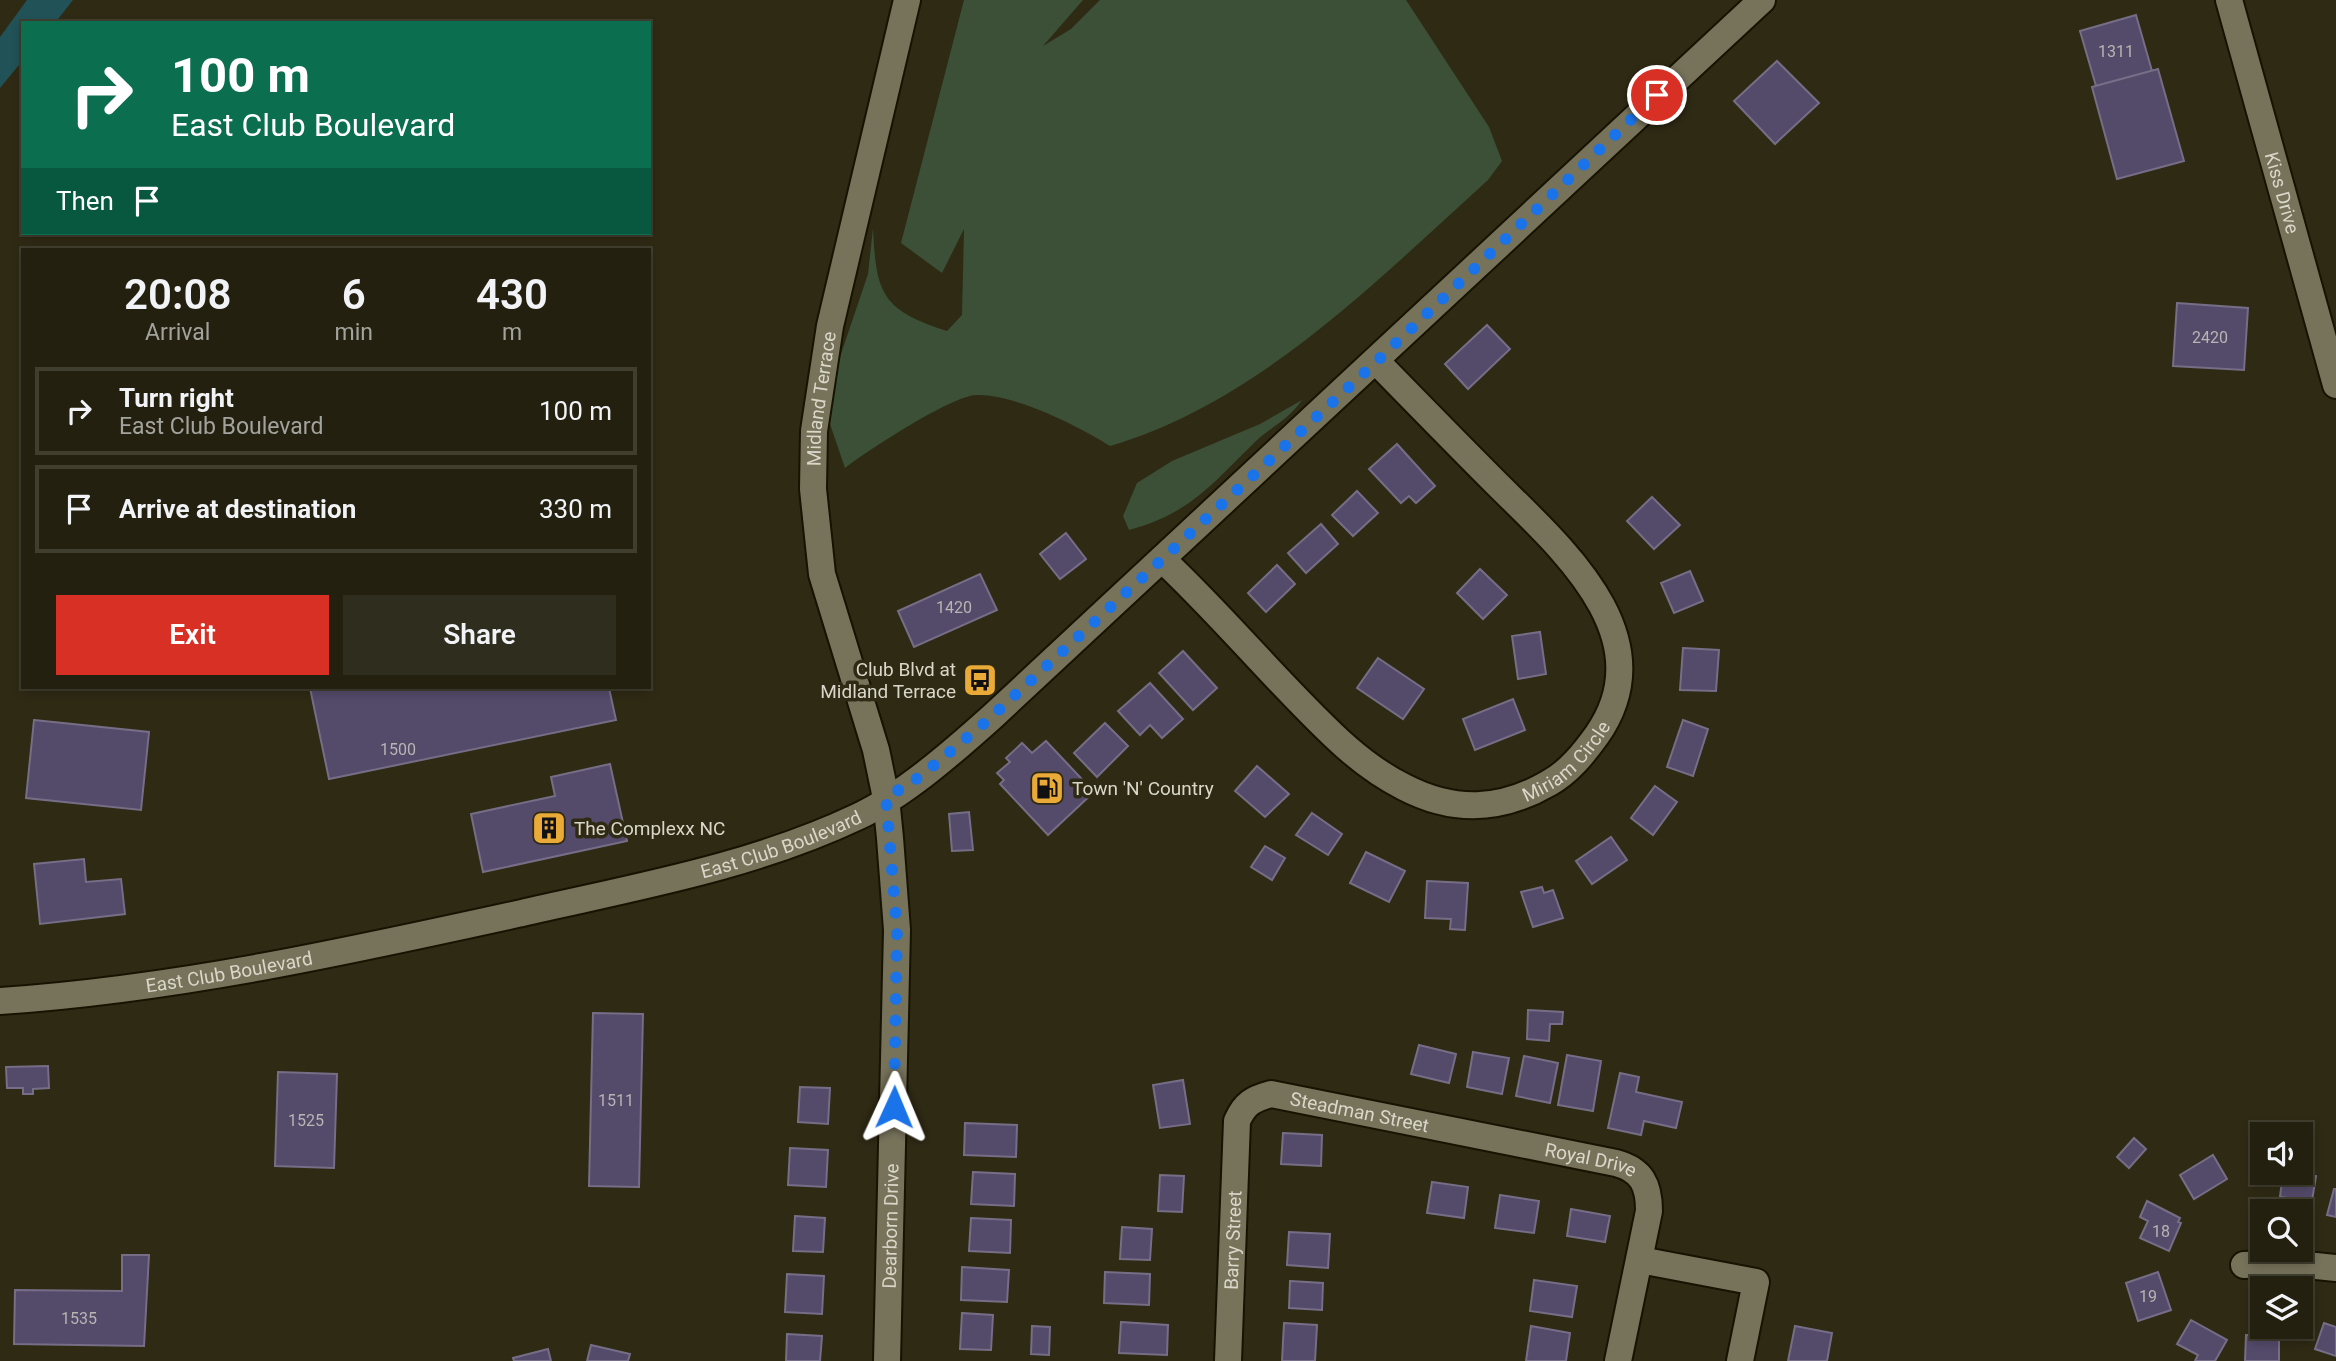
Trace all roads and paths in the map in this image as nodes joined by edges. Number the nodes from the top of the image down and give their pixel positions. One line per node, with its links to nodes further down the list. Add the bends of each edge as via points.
1 (907, 0): 7 (street, Midland Terrace, via 830,326 814,431 813,489 822,574 876,750)
2 (1762, 0): 4 (street, East Club Boulevard)
3 (2229, 0): 5 (street, Kiss Drive)
4 (1376, 362): 6 (street, East Club Boulevard); 6 (street, Miriam Circle, via 1568,556 1600,600 1614,633 1617,691 1604,724 1559,778 1522,799 1490,805 1447,802 1405,788 1336,739)
5 (2336, 385)
6 (1163, 559): 7 (street, East Club Boulevard, via 988,720 921,776)
7 (886, 798): 8 (street, East Club Boulevard, via 859,816 777,850 693,875 252,969 132,990); 14 (street, Dearborn Drive, via 897,930)
8 (0, 1001)
9 (1237, 1121): 10 (street, Steadman Street, via 1253,1098 1271,1094); 15 (street, Barry Street)
10 (1453, 1130): 11 (street, Royal Drive, via 1630,1167 1649,1190)
11 (1640, 1260): 16 (street, Royal Drive); 17 (street, via 1756,1282)
12 (2244, 1265): 13 (street)
13 (2336, 1268)
14 (887, 1361)
15 (1228, 1361)
16 (1618, 1361)
17 (1741, 1361)

